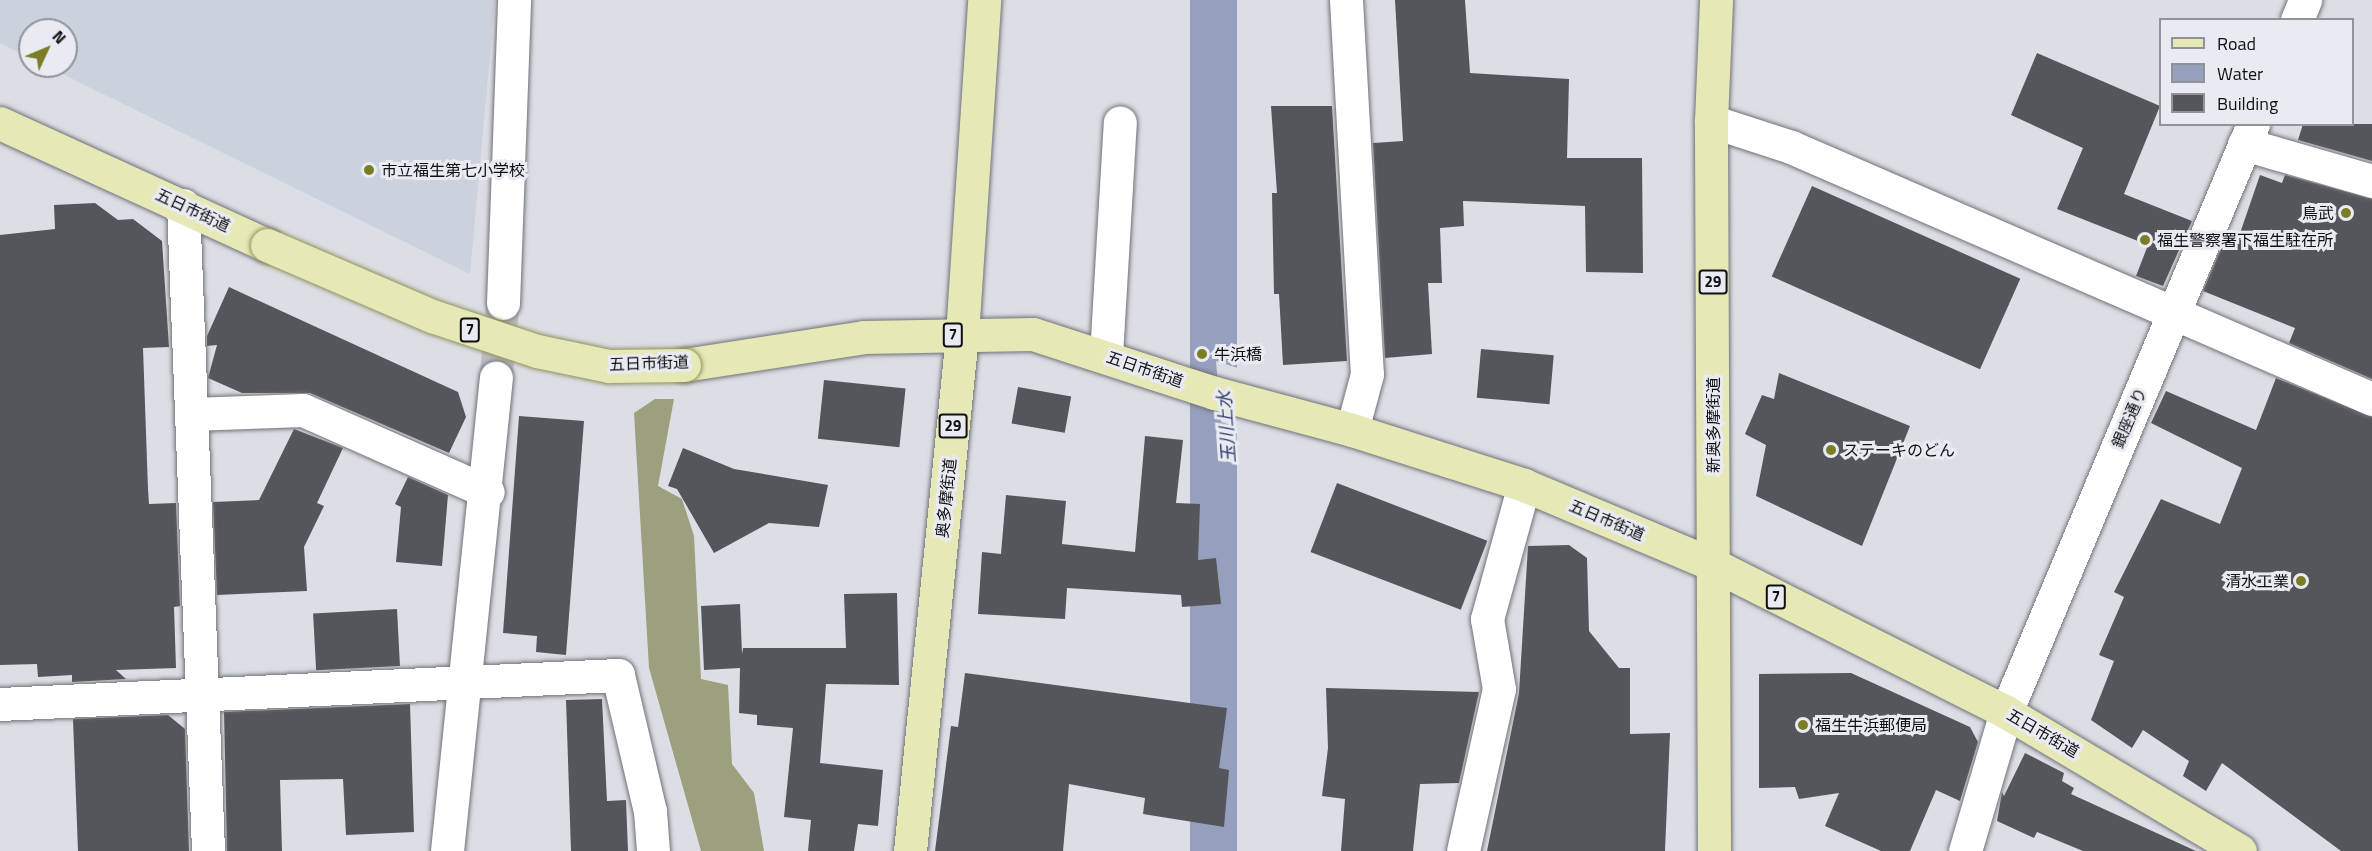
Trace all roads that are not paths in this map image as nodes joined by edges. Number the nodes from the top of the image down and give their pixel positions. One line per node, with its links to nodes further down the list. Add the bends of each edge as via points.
1 (514, 0): 13 (street)
2 (984, 0): 15 (main road, 奥多摩街道 / 29)
3 (1346, 0): 20 (street, via 1367,374)
4 (1716, 0): 7 (main road, 新奥多摩街道 / 29)
5 (2305, 0): 6 (street)
6 (2298, 18)
7 (1711, 121): 14 (street, via 1791,147); 23 (main road, 新奥多摩街道 / 29)
8 (1120, 122): 16 (street)
9 (0, 123): 12 (main road, 五日市街道 / 7)
10 (2249, 134): 11 (street); 14 (street, 銀座通り)
11 (2372, 182)
12 (183, 205): 15 (main road, 五日市街道 / 7, bridge, via 432,316 518,345 609,366 684,365 864,337); 19 (street)
13 (502, 303)
14 (2173, 314): 18 (street); 27 (street, 銀座通り)
15 (962, 335): 16 (main road, 五日市街道 / 7, via 1033,334); 31 (main road, 奥多摩街道 / 29)
16 (1106, 355): 20 (main road, 五日市街道 / 7, via 1215,393)
17 (496, 378): 22 (street)
18 (2372, 399)
19 (191, 414): 22 (street, via 303,410); 25 (street)
20 (1352, 430): 21 (main road, 五日市街道 / 7)
21 (1524, 486): 23 (main road, 五日市街道 / 7); 32 (street, via 1487,619 1499,689)
22 (488, 492): 24 (street)
23 (1712, 564): 27 (main road, 五日市街道 / 7); 33 (main road, 新奥多摩街道 / 29)
24 (465, 682): 25 (street); 29 (street); 30 (street, via 618,675 650,811)
25 (202, 693): 26 (street); 28 (street)
26 (0, 704)
27 (2006, 711): 34 (street, 銀座通り); 35 (main road, 五日市街道 / 7)
28 (208, 851)
29 (447, 851)
30 (653, 851)
31 (910, 851)
32 (1463, 851)
33 (1714, 851)
34 (1965, 851)
35 (2240, 851)

